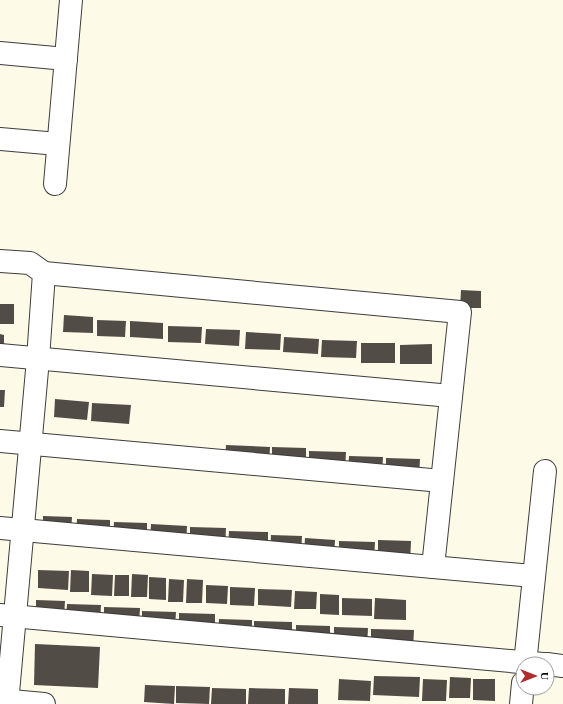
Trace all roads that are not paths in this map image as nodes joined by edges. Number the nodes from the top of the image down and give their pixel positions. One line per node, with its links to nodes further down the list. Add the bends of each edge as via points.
1 (71, 0): 3 (street)
2 (0, 53): 3 (street)
3 (66, 59): 5 (street)
4 (0, 139): 5 (street)
5 (58, 144): 6 (street)
6 (55, 184)
7 (0, 260): 8 (street, via 30,263)
8 (44, 273): 10 (street); 11 (street, via 460,312)
9 (0, 355): 10 (street)
10 (38, 359): 11 (street); 13 (street)
11 (451, 396): 15 (street)
12 (0, 440): 13 (street)
13 (31, 443): 15 (street); 17 (street)
14 (546, 471): 19 (street)
15 (442, 481): 18 (street)
16 (0, 528): 17 (street)
17 (22, 530): 18 (street); 20 (street)
18 (433, 567): 19 (street)
19 (533, 576): 21 (street)
20 (7, 616): 22 (street); 23 (street)
21 (530, 656)
22 (515, 667)
23 (5, 702): 24 (street)
24 (44, 704)

